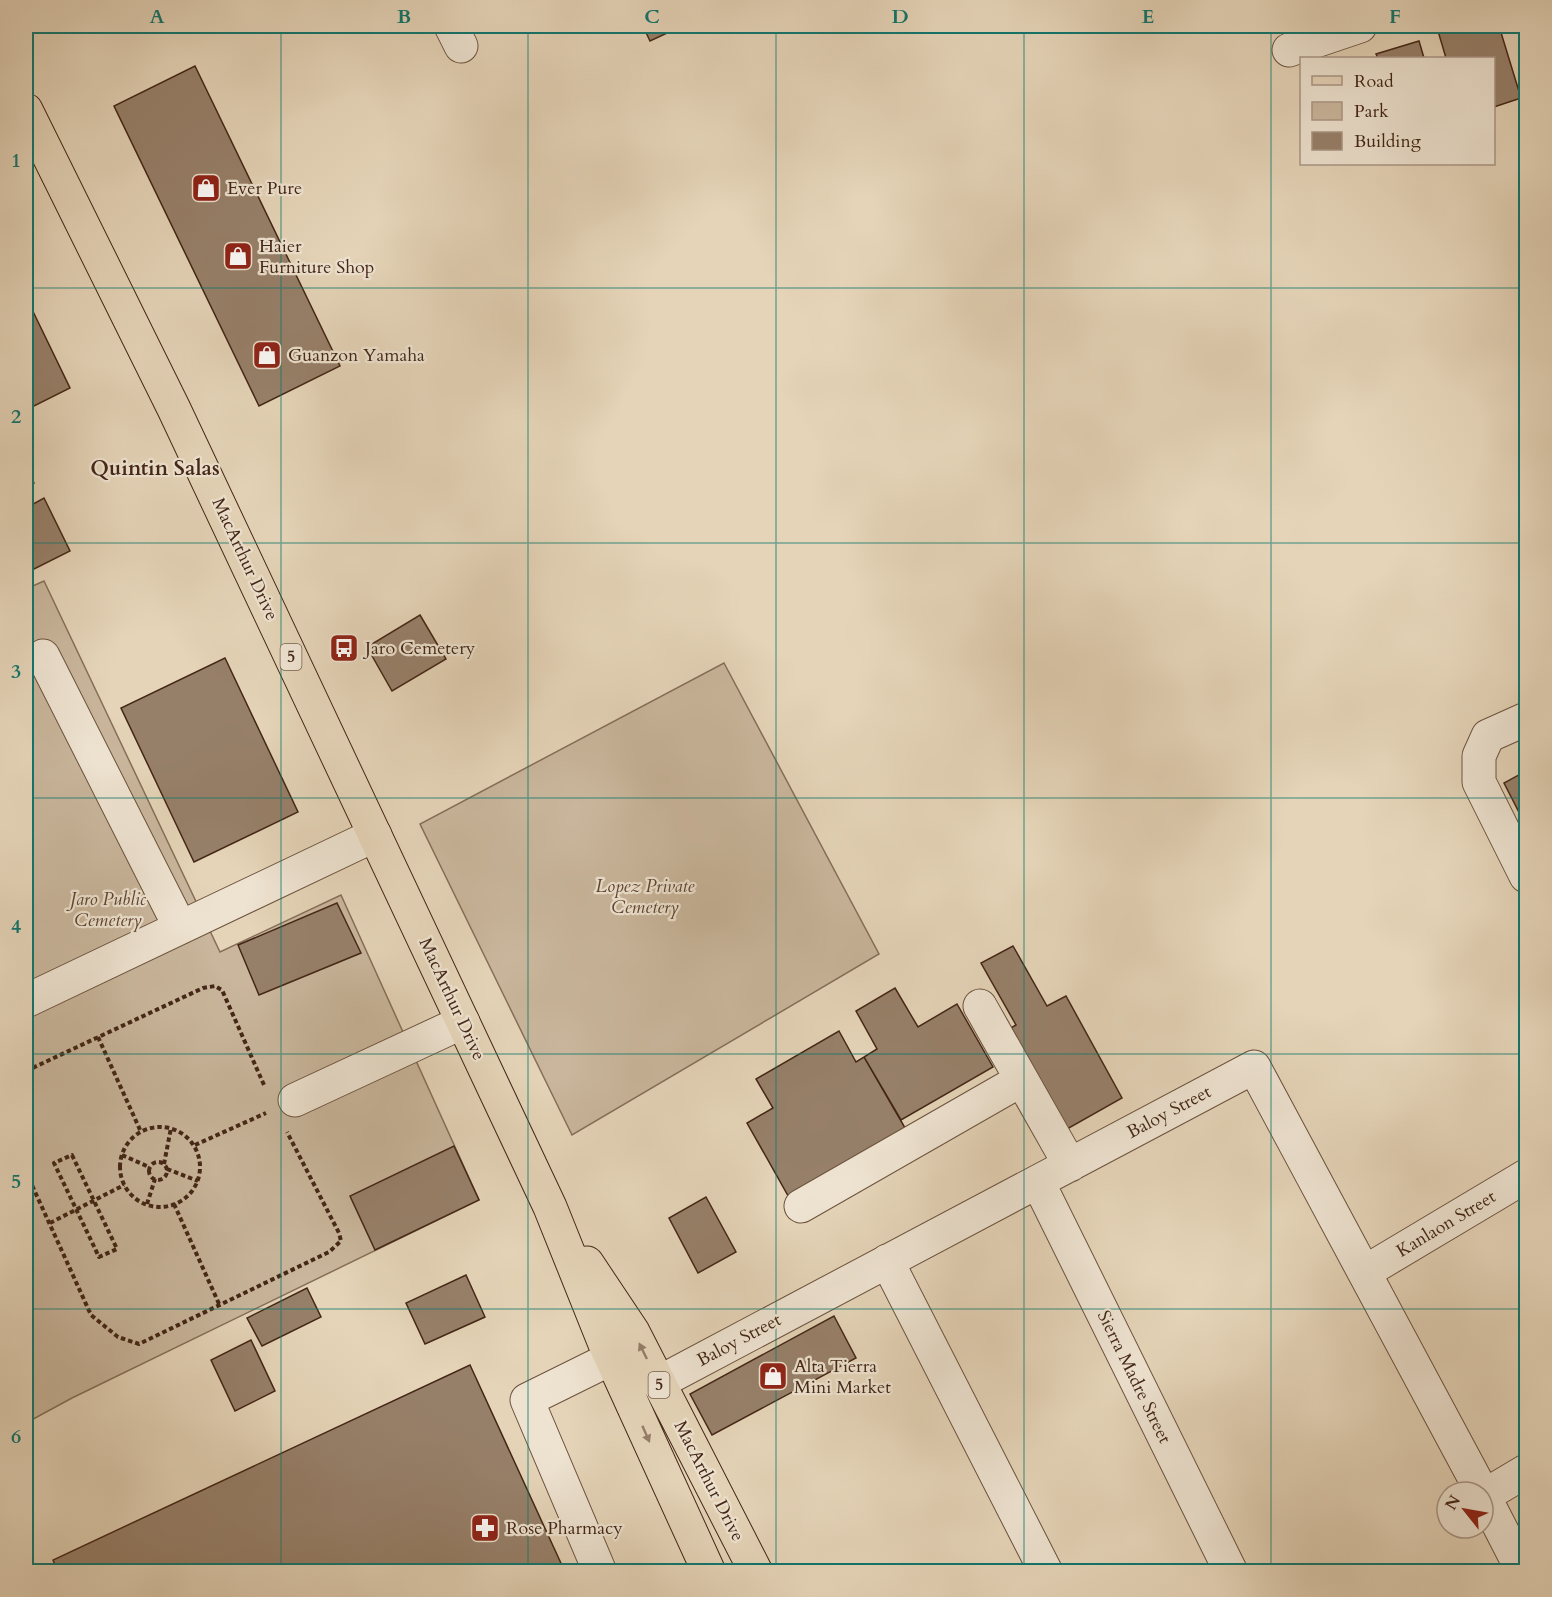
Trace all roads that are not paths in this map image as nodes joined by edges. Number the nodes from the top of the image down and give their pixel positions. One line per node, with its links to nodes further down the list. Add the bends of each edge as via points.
1 (1360, 26): 2 (street)
2 (1289, 50)
3 (26, 110): 6 (main road, MacArthur Drive / 5, via 174,409)
4 (43, 656): 8 (street)
5 (1527, 718): 7 (street, via 1488,736 1479,756 1479,782)
6 (375, 836): 8 (street); 11 (main road, MacArthur Drive / 5)
7 (1527, 876)
8 (180, 927): 9 (street)
9 (26, 1001)
10 (980, 1006): 12 (street)
11 (463, 1022): 13 (street); 18 (main road, MacArthur Drive / 5)
12 (1022, 1080): 14 (street); 17 (street)
13 (285, 1105)
14 (1070, 1165): 16 (street, Baloy Street); 20 (street, Baloy Street, via 1254,1068)
15 (1527, 1176): 20 (street, Kanlaon Street)
16 (1038, 1182): 19 (street, Baloy Street); 31 (street, Sierra Madre Street)
17 (801, 1206)
18 (550, 1207): 21 (main road, MacArthur Drive / 5); 22 (main road, MacArthur Drive / 5, one-way to 18, via 633,1332)
19 (887, 1261): 22 (street, Baloy Street); 30 (street)
20 (1365, 1272): 24 (street, Baloy Street)
21 (612, 1358): 27 (street, via 527,1400); 28 (main road, MacArthur Drive / 5, one-way to 28)
22 (658, 1383): 29 (main road, MacArthur Drive / 5)
23 (1527, 1471): 25 (street)
24 (1476, 1480)
25 (1495, 1488)
26 (1495, 1517): 32 (street, Baloy Street)
27 (600, 1572)
28 (709, 1572)
29 (756, 1572)
30 (1047, 1572)
31 (1231, 1572)
32 (1523, 1572)

